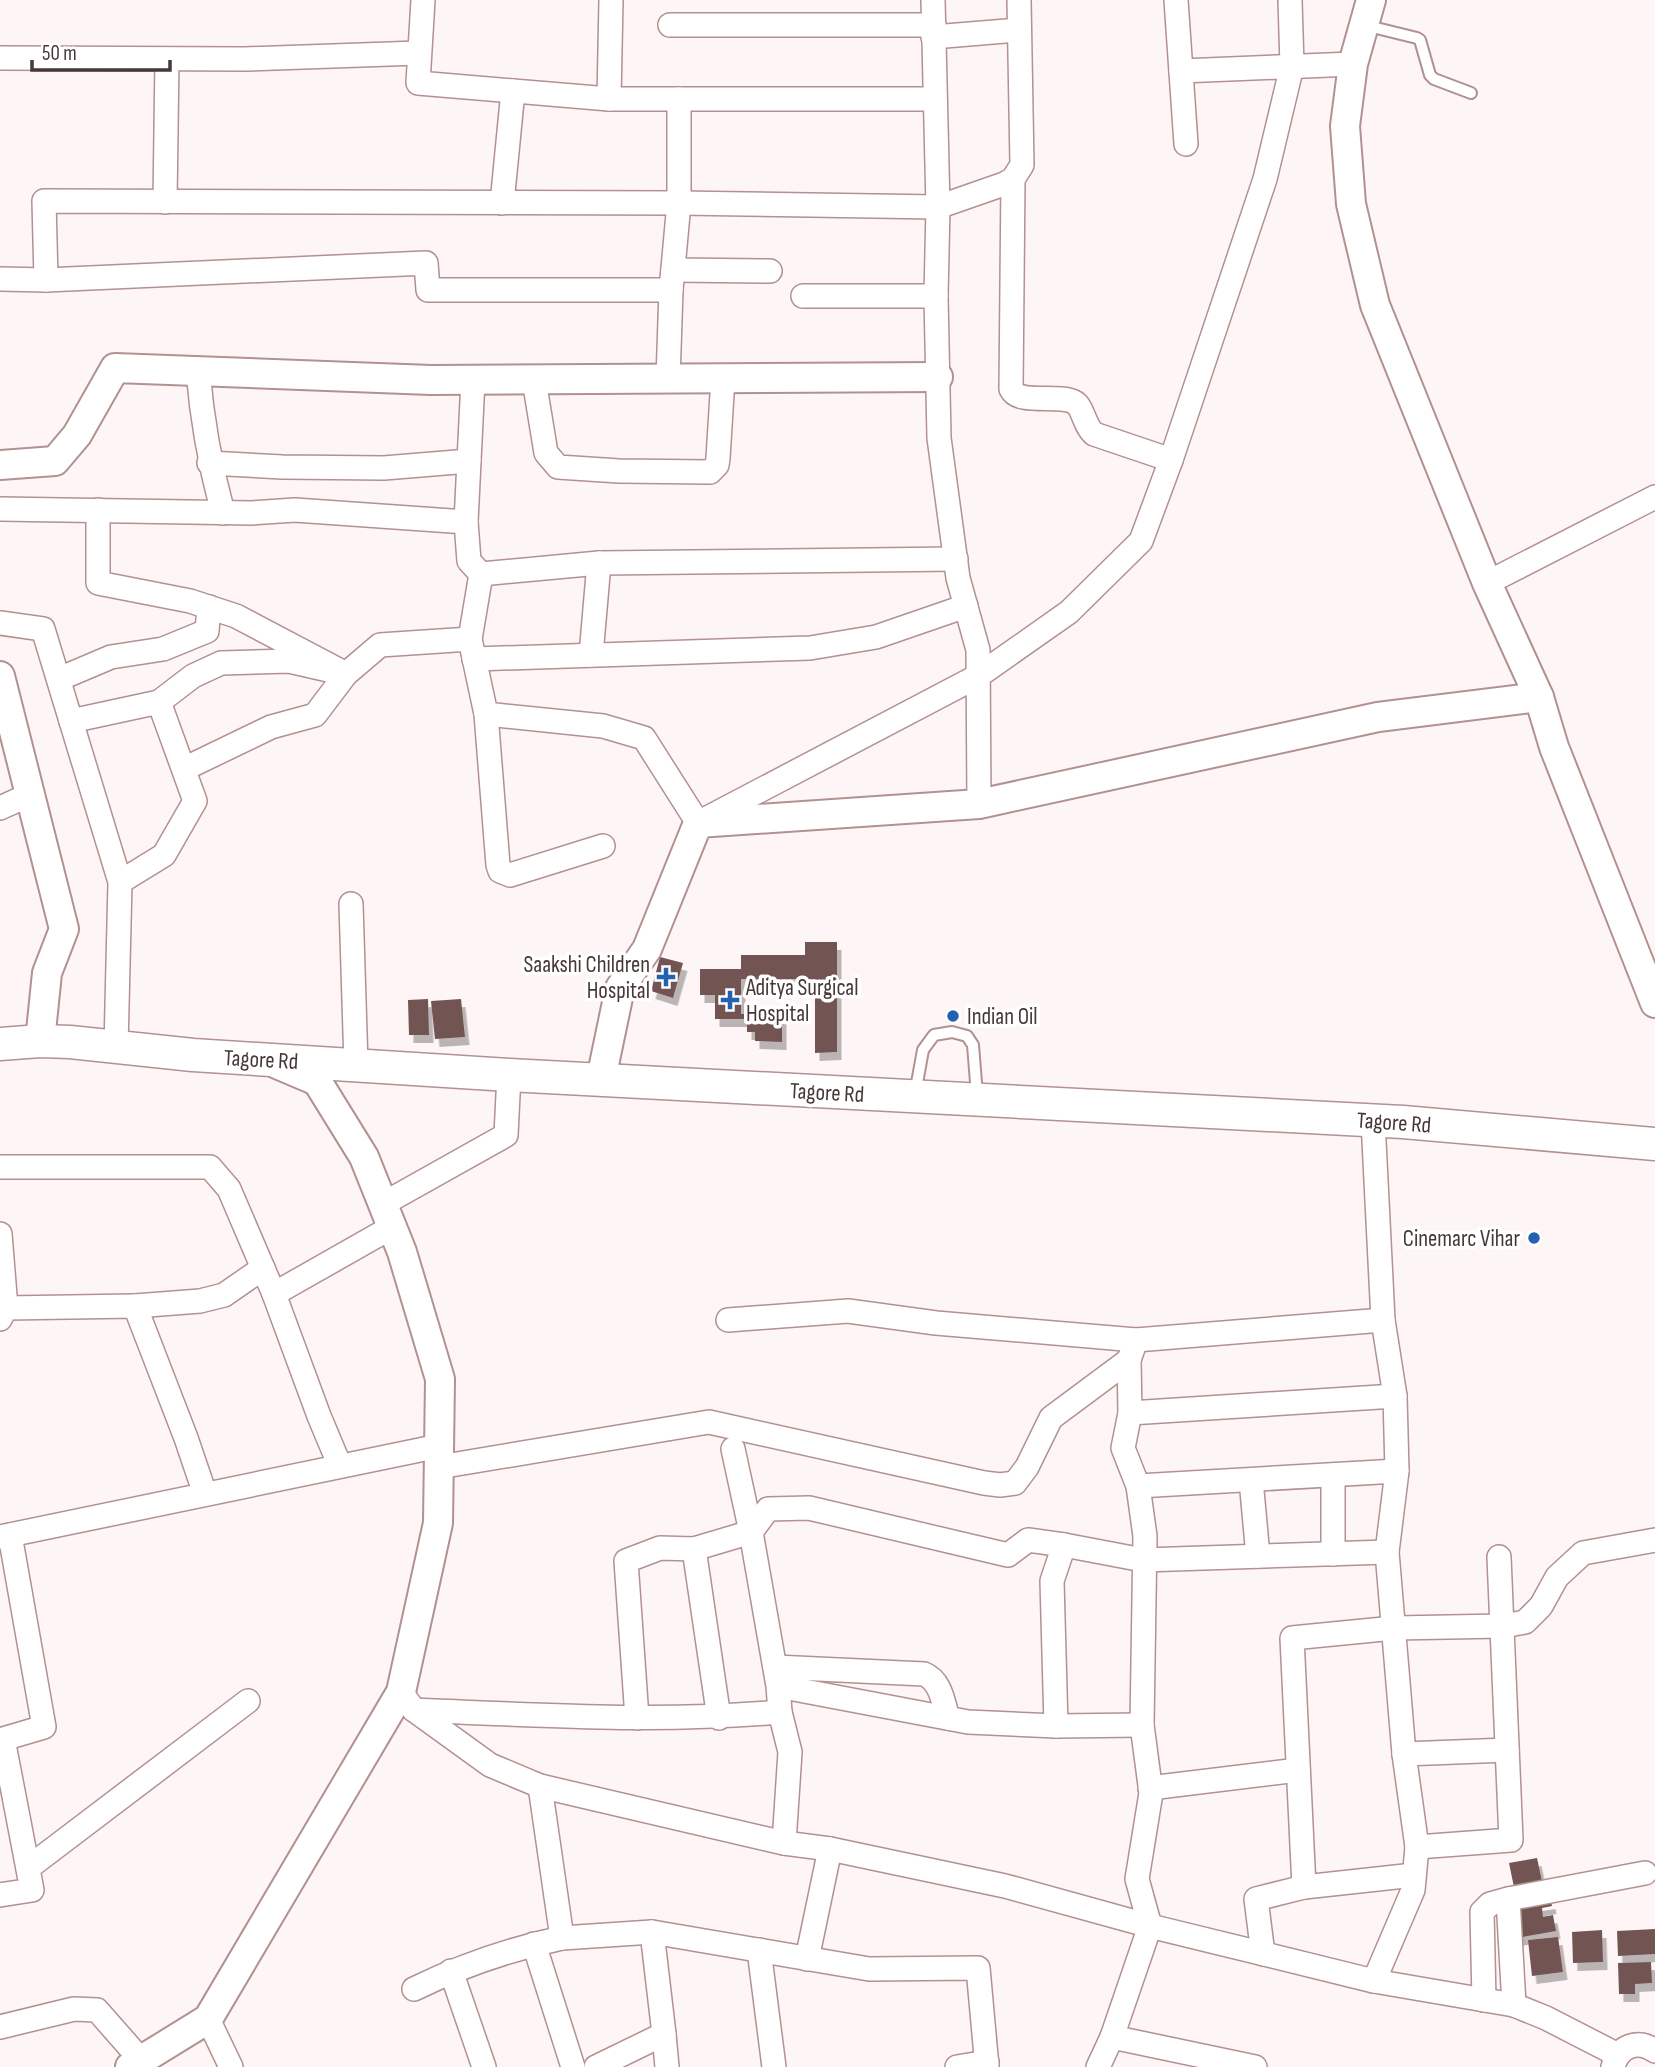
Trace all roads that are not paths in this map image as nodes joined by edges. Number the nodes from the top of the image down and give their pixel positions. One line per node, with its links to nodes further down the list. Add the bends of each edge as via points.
1 (423, 0): 11 (street)
2 (611, 0): 19 (street)
3 (933, 0): 10 (street)
4 (1018, 0): 9 (street)
5 (1176, 0): 16 (street)
6 (1290, 0): 15 (street)
7 (1368, 13): 14 (street); 18 (lane, via 1417,38 1434,79)
8 (670, 25): 10 (street)
9 (1019, 30): 10 (street); 23 (street, via 1022,164)
10 (933, 31): 21 (street)
11 (418, 53): 13 (street); 17 (street, via 418,83)
12 (0, 58): 13 (street)
13 (167, 59): 24 (street)
14 (1353, 64): 15 (street); 52 (street, via 1345,126 1351,204 1375,304)
15 (1292, 66): 16 (street); 40 (street, via 1265,179)
16 (1181, 71): 22 (street)
17 (513, 91): 19 (street); 25 (street)
18 (1471, 93)
19 (609, 99): 20 (street)
20 (679, 99): 21 (street); 26 (street)
21 (934, 99): 27 (street)
22 (1186, 144)
23 (1013, 178): 27 (street); 40 (street, via 1014,395 1073,401 1094,434)
24 (164, 202): 25 (street); 30 (street, via 44,201)
25 (502, 203): 26 (street)
26 (679, 203): 27 (street); 31 (street)
27 (938, 208): 33 (street)
28 (770, 271): 31 (street)
29 (0, 279): 30 (street)
30 (46, 280): 31 (street, via 426,263 428,290)
31 (672, 280): 37 (street)
32 (803, 296): 33 (street)
33 (936, 296): 35 (street)
34 (198, 371): 38 (street); 42 (street); 43 (street, via 115,368 77,436 55,461)
35 (938, 377): 36 (street); 49 (street, via 939,438)
36 (723, 378): 37 (street); 39 (street, via 717,466 710,472 558,467 545,453)
37 (668, 379): 39 (street)
38 (473, 380): 39 (street); 41 (street)
39 (534, 380)
40 (1171, 460): 60 (street, via 1141,541 1069,612)
41 (469, 461): 42 (street, via 384,468); 48 (street)
42 (209, 463): 47 (street)
43 (0, 465)
44 (1655, 497): 52 (street)
45 (0, 509): 46 (street)
46 (98, 510): 47 (street); 54 (street, via 98,583)
47 (223, 513): 48 (street, via 295,510)
48 (466, 522): 51 (street, via 469,561)
49 (956, 559): 50 (street); 53 (street)
50 (599, 563): 51 (street); 57 (street)
51 (481, 574): 56 (street)
52 (1487, 583): 62 (street)
53 (966, 606): 57 (street, via 876,637 810,648); 60 (street, via 978,650)
54 (209, 607): 58 (street, via 236,616); 61 (street, via 206,631 163,649 111,657)
55 (0, 623): 61 (street, via 44,629)
56 (472, 649): 57 (street); 58 (street, via 380,645); 64 (street)
57 (591, 655)
58 (346, 674): 63 (street, via 289,661 221,663 193,676); 66 (street, via 315,715 271,727)
59 (0, 676): 67 (street)
60 (978, 676): 68 (street); 70 (street)
61 (59, 679): 65 (street)
62 (1539, 697): 68 (street, via 1378,717); 74 (street, via 1554,747)
63 (159, 702): 65 (street); 66 (street)
64 (486, 714): 70 (street, via 603,726 645,738); 71 (street, via 500,871 510,875)
65 (71, 720): 72 (street)
66 (184, 769): 72 (street, via 195,801 164,855)
67 (30, 794): 69 (street); 75 (street, via 64,929 47,973)
68 (979, 804): 70 (street)
69 (0, 808)
70 (698, 824): 81 (street, via 647,949 620,988)
71 (603, 845)
72 (120, 882): 77 (street)
73 (351, 904): 79 (street)
74 (1655, 1003)
75 (40, 1041): 76 (main road, Tagore Rd); 77 (main road, Tagore Rd)
76 (0, 1044)
77 (116, 1047): 78 (main road, Tagore Rd)
78 (268, 1060): 79 (main road, Tagore Rd); 87 (street, via 317,1082 364,1157)
79 (356, 1065): 80 (main road, Tagore Rd)
80 (509, 1075): 81 (main road, Tagore Rd); 87 (street, via 506,1135)
81 (601, 1079): 82 (main road, Tagore Rd)
82 (915, 1097): 83 (main road, Tagore Rd); 83 (lane, via 923,1051 934,1035 952,1032 967,1036 973,1045)
83 (978, 1101): 84 (main road, Tagore Rd)
84 (1373, 1121): 85 (main road, Tagore Rd); 94 (street)
85 (1655, 1143)
86 (0, 1167): 89 (street, via 210,1167 229,1189)
87 (388, 1216): 90 (street); 99 (street, via 440,1378)
88 (0, 1234): 92 (street)
89 (263, 1268): 90 (street); 91 (street, via 224,1294 200,1301)
90 (274, 1294): 100 (street)
91 (135, 1306): 92 (street); 105 (street)
92 (3, 1313)
93 (728, 1320): 95 (street, via 848,1311)
94 (1383, 1320): 95 (street); 96 (street)
95 (1133, 1350): 97 (street); 99 (street, via 1051,1418 1015,1483 984,1483 709,1422)
96 (1395, 1396): 97 (street); 101 (street)
97 (1130, 1413): 104 (street, via 1123,1448)
98 (733, 1449): 106 (street)
99 (439, 1456): 100 (street); 120 (street, via 438,1523)
100 (340, 1466): 105 (street)
101 (1398, 1471): 102 (street); 111 (street)
102 (1334, 1475): 103 (street); 112 (street)
103 (1251, 1480): 104 (street); 113 (street)
104 (1138, 1486): 115 (street, via 1145,1536)
105 (205, 1494): 107 (street)
106 (751, 1532): 109 (street, via 768,1509 809,1508 1007,1555 1028,1540); 110 (street); 118 (street)
107 (5, 1536): 130 (street, via 44,1727 3,1739)
108 (1655, 1540): 116 (street, via 1583,1553 1557,1577 1541,1606 1525,1622)
109 (1064, 1545): 115 (street); 126 (street, via 1052,1581)
110 (694, 1549): 122 (street, via 660,1548 626,1561); 123 (street)
111 (1387, 1552): 112 (street); 117 (street)
112 (1333, 1554): 113 (street)
113 (1258, 1556): 115 (street)
114 (1499, 1557): 116 (street)
115 (1143, 1560): 125 (street)
116 (1503, 1626): 117 (street); 127 (street)
117 (1394, 1628): 128 (street); 129 (street, via 1293,1637)
118 (777, 1677): 121 (street); 124 (street); 124 (street, via 924,1674 938,1685)
119 (248, 1701): 136 (street)
120 (408, 1701): 122 (street); 131 (street, via 490,1765); 154 (street)
121 (780, 1712): 123 (street); 133 (street, via 790,1752)
122 (637, 1718): 123 (street)
123 (719, 1718)
124 (948, 1718): 126 (street)
125 (1142, 1725): 126 (street); 132 (street)
126 (1056, 1726)
127 (1507, 1750): 128 (street); 134 (street, via 1511,1840)
128 (1404, 1754): 134 (street)
129 (1298, 1770): 132 (street); 139 (street)
130 (5, 1775): 136 (street)
131 (540, 1786): 133 (street); 144 (street)
132 (1150, 1788): 142 (street, via 1137,1880)
133 (784, 1843): 135 (street)
134 (1417, 1847): 138 (street)
135 (830, 1849): 142 (street, via 1004,1886); 148 (street)
136 (28, 1868): 140 (street, via 32,1889)
137 (1645, 1873): 141 (street)
138 (1414, 1875): 139 (street); 150 (street, via 1413,1890)
139 (1304, 1887): 147 (street, via 1256,1899)
140 (0, 1895)
141 (1508, 1899): 152 (street, via 1490,1904 1482,1912); 153 (street)
142 (1150, 1926): 147 (street); 157 (street)
143 (652, 1933): 144 (street); 146 (street); 156 (street)
144 (562, 1938): 145 (street)
145 (534, 1944): 149 (street); 164 (street)
146 (759, 1950): 148 (street); 167 (street)
147 (1264, 1954): 150 (street)
148 (807, 1959): 161 (street, via 869,1969 978,1968)
149 (451, 1971): 151 (street); 163 (street)
150 (1374, 1981): 152 (street)
151 (414, 1989)
152 (1484, 2000): 153 (street)
153 (1514, 2005): 159 (street, via 1546,2018)
154 (208, 2018): 160 (street); 162 (street)
155 (0, 2027): 160 (street, via 74,2009 97,2010)
156 (664, 2034): 165 (street); 166 (street)
157 (1112, 2037): 169 (street); 170 (street)
158 (1654, 2047): 159 (street, via 1634,2045)
159 (1615, 2061)
160 (136, 2064)
161 (987, 2064): 168 (street)
162 (231, 2067)
163 (484, 2067)
164 (573, 2067)
165 (596, 2067)
166 (667, 2067)
167 (774, 2067)
168 (957, 2067)
169 (1098, 2067)
170 (1255, 2067)

